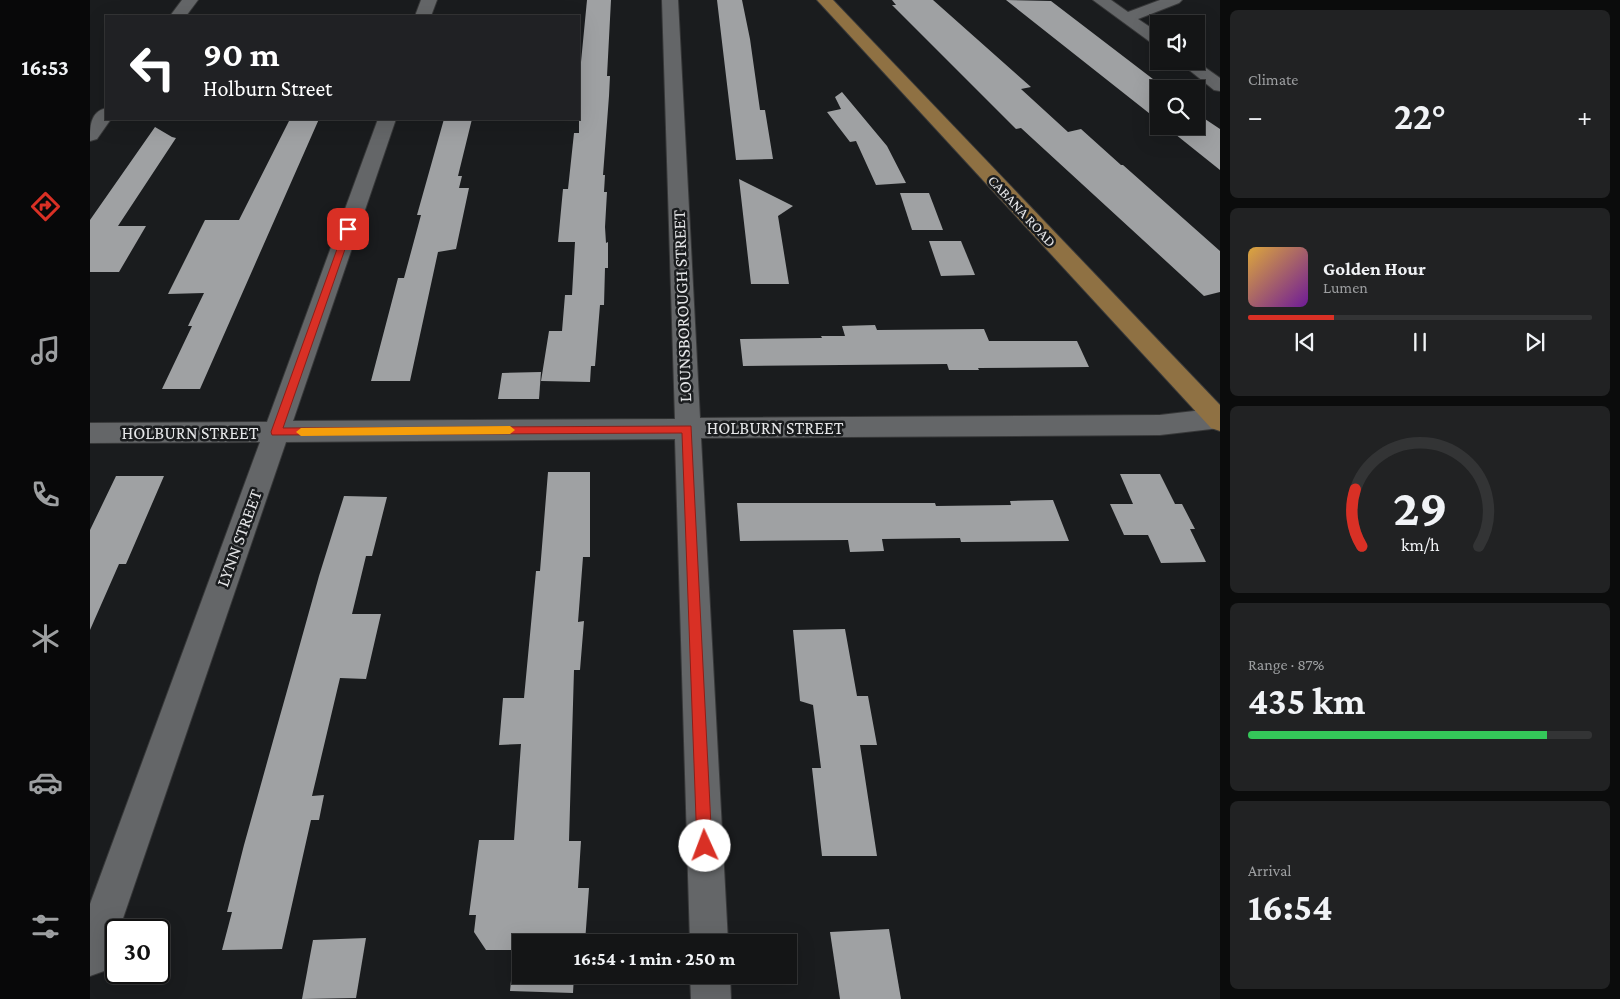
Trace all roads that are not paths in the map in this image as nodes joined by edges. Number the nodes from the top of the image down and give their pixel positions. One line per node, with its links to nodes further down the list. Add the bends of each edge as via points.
1 (190, 0): 7 (street)
2 (429, 0): 8 (street)
3 (670, 0): 17 (street, LOUNSBOROUGH STREET)
4 (825, 0): 16 (main road, CABANA ROAD)
5 (1101, 0): 9 (street)
6 (1174, 0): 9 (street)
7 (179, 15)
8 (423, 15)
9 (1126, 18): 10 (street)
10 (1150, 35)
11 (1198, 70): 12 (street)
12 (1220, 86)
13 (105, 114): 15 (street)
14 (387, 120): 18 (street, LYNN STREET)
15 (90, 134)
16 (1219, 419): 17 (street, HOLBURN STREET, via 1160,426)
17 (687, 429): 18 (street, HOLBURN STREET); 20 (street, LOUNSBOROUGH STREET)
18 (276, 432): 19 (street, HOLBURN STREET); 21 (street, LYNN STREET)
19 (90, 433)
20 (709, 934)
21 (90, 957)
22 (710, 984): 23 (street)
23 (711, 999)

